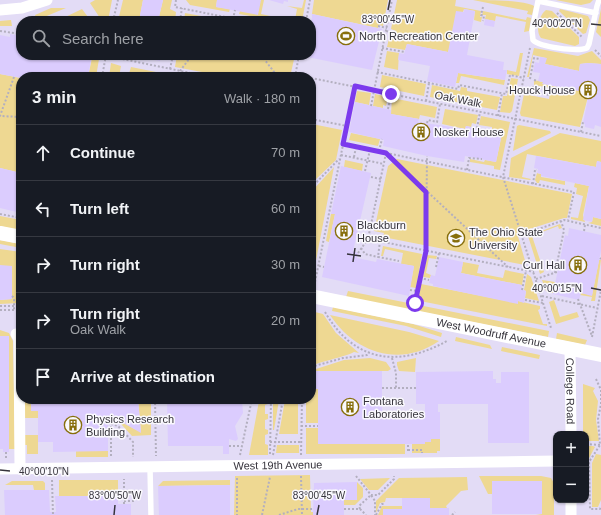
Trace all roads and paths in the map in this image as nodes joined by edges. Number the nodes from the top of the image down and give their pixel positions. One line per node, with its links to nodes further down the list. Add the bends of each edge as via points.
1 (47, 0): 10 (street, via 22,8)
2 (118, 0): 13 (path)
3 (176, 0): 9 (path, via 174,7)
4 (310, 0): 17 (path)
5 (392, 0): 20 (path)
6 (599, 0): 12 (lane)
7 (552, 4): 12 (lane); 24 (path, via 554,10); 24 (lane, via 538,1 532,31 535,42 573,50 581,50)
8 (483, 7): 18 (path)
9 (182, 8): 14 (path); 15 (path)
10 (0, 10)
11 (235, 10): 16 (path)
12 (596, 13): 24 (lane)
13 (114, 16)
14 (181, 16)
15 (222, 16)
16 (233, 16)
17 (307, 16)
18 (483, 20)
19 (378, 26): 20 (path)
20 (386, 29): 23 (path); 26 (path)
21 (0, 31): 22 (path)
22 (16, 33)
23 (395, 33)
24 (589, 44): 28 (path)
25 (531, 45): 44 (path)
26 (382, 48): 27 (path); 42 (path)
27 (405, 52)
28 (601, 56)
29 (540, 59): 46 (path, via 534,58)
30 (104, 60): 38 (path)
31 (128, 60): 36 (path)
32 (172, 60): 36 (path)
33 (188, 60): 37 (path)
34 (265, 60): 40 (path)
35 (299, 60): 41 (path)
36 (170, 69): 37 (path)
37 (180, 71): 39 (path)
38 (103, 72)
39 (184, 72)
40 (274, 72)
41 (297, 72)
42 (377, 72): 49 (path); 52 (path)
43 (14, 77): 62 (path, via 0,116)
44 (524, 78): 55 (path, via 510,75 506,94); 63 (path)
45 (316, 79): 50 (path, Oak Walk)
46 (530, 79)
47 (534, 80): 48 (path)
48 (538, 81)
49 (429, 82): 55 (path, via 458,89 459,85); 56 (path)
50 (355, 86): 52 (path, Oak Walk); 67 (path)
51 (532, 87): 53 (path, via 550,90 549,95)
52 (374, 90): 54 (path, Oak Walk); 58 (path)
53 (531, 92)
54 (391, 94): 56 (path, Oak Walk); 59 (path)
55 (502, 94): 61 (path)
56 (426, 101): 57 (path, Oak Walk)
57 (440, 104): 60 (path, Oak Walk); 66 (path, via 437,122 428,120)
58 (371, 106)
59 (388, 109)
60 (480, 112): 61 (path, Oak Walk); 68 (path)
61 (498, 116): 63 (path, Oak Walk)
62 (16, 117)
63 (515, 119): 69 (path, Oak Walk); 88 (path)
64 (316, 120): 67 (path)
65 (583, 122): 69 (path)
66 (427, 124)
67 (347, 126): 72 (path)
68 (477, 128)
69 (581, 132): 70 (path, Oak Walk)
70 (601, 136)
71 (382, 139): 75 (path)
72 (343, 144): 73 (path); 77 (path)
73 (356, 147): 74 (path); 79 (path)
74 (370, 150): 75 (path); 81 (path)
75 (379, 151): 76 (path)
76 (386, 153): 82 (path); 83 (path); 92 (path)
77 (340, 156): 79 (path); 90 (path); 112 (path)
78 (427, 156): 82 (path)
79 (354, 158): 81 (path)
80 (482, 159): 84 (path, via 469,158)
81 (367, 160): 83 (path); 86 (path)
82 (426, 161): 84 (path); 92 (path)
83 (384, 164): 89 (path)
84 (467, 170): 88 (path)
85 (537, 170): 91 (path)
86 (365, 171)
87 (371, 177): 89 (path)
88 (503, 177): 91 (path); 102 (path)
89 (380, 179): 104 (path)
90 (316, 182)
91 (533, 184): 95 (path, via 574,192)
92 (426, 192): 107 (path); 115 (path)
93 (0, 214): 94 (path)
94 (16, 217)
95 (568, 220): 96 (path); 98 (path)
96 (561, 221): 102 (path); 120 (path, via 564,230 556,273)
97 (588, 221): 98 (path)
98 (586, 224): 99 (path); 100 (path)
99 (601, 228)
100 (584, 231)
101 (0, 233): 103 (street)
102 (522, 235): 117 (path)
103 (16, 236)
104 (368, 239): 105 (path); 106 (path)
105 (380, 241): 107 (path); 110 (path)
106 (361, 248): 108 (path); 110 (path, via 364,254)
107 (426, 251): 109 (path); 119 (path)
108 (358, 252)
109 (439, 253): 113 (path); 115 (path)
110 (378, 257): 111 (path)
111 (399, 261)
112 (319, 266): 114 (path); 118 (path)
113 (436, 266)
114 (324, 267)
115 (508, 267): 116 (path)
116 (526, 271): 117 (path); 123 (path)
117 (534, 272): 120 (path)
118 (316, 278)
119 (420, 278): 121 (path); 125 (path)
120 (536, 279): 127 (path)
121 (430, 280)
122 (410, 290): 125 (path)
123 (522, 290)
124 (601, 290): 136 (path)
125 (418, 291): 131 (path)
126 (12, 296): 135 (path)
127 (541, 296): 132 (path); 133 (path)
128 (316, 297): 143 (street, West Woodruff Avenue)
129 (578, 299): 133 (path)
130 (525, 300): 132 (path)
131 (415, 303)
132 (544, 303): 140 (path)
133 (578, 304): 136 (path); 136 (path, via 592,337)
134 (0, 306): 135 (path)
135 (14, 306): 138 (path)
136 (597, 308)
137 (0, 310): 138 (path)
138 (16, 310): 141 (path)
139 (324, 312): 144 (path, via 334,328 359,348)
140 (551, 328)
141 (16, 334)
142 (447, 341): 146 (path, via 420,354)
143 (570, 349): 145 (street, West Woodruff Avenue); 163 (street, College Road)
144 (369, 352): 146 (path); 147 (path, via 367,355)
145 (601, 355)
146 (392, 358): 150 (path)
147 (316, 366)
148 (596, 379): 152 (path)
149 (382, 388): 150 (path)
150 (396, 388): 151 (path)
151 (416, 388)
152 (601, 390): 171 (path, via 598,419)
153 (20, 404): 181 (street)
154 (155, 404): 179 (path)
155 (251, 404): 170 (path)
156 (271, 404): 164 (path)
157 (281, 404): 165 (path)
158 (302, 404): 161 (path)
159 (111, 418): 160 (path)
160 (111, 424): 176 (path); 177 (path, via 118,426 133,442)
161 (301, 426): 162 (path); 166 (path)
162 (318, 426)
163 (571, 431)
164 (270, 442): 165 (path); 165 (path, via 271,458)
165 (275, 442): 166 (path)
166 (301, 442): 175 (path)
167 (408, 444): 172 (path)
168 (589, 444): 171 (path)
169 (229, 446): 170 (path)
170 (242, 446): 174 (path)
171 (601, 446): 200 (path, via 589,462 590,509)
172 (408, 450)
173 (6, 452): 180 (path)
174 (239, 458)
175 (301, 458)
176 (111, 460)
177 (133, 460)
178 (553, 461): 179 (street, West 19th Avenue)
179 (153, 463): 181 (street, West 19th Avenue); 203 (lane)
180 (3, 465): 181 (street, West 19th Avenue)
181 (20, 469)
182 (301, 476): 196 (path)
183 (356, 476): 189 (path)
184 (394, 476): 190 (path)
185 (124, 477): 191 (path, via 124,502)
186 (270, 477): 205 (path)
187 (52, 478): 202 (path)
188 (237, 478): 204 (path)
189 (371, 495): 190 (path); 192 (path); 199 (path, via 359,506)
190 (378, 495): 192 (path)
191 (134, 501)
192 (375, 501): 209 (path)
193 (571, 503): 211 (street)
194 (385, 504): 209 (path, via 382,504)
195 (601, 506): 200 (path)
196 (302, 509): 197 (path); 206 (path); 207 (path)
197 (312, 509)
198 (344, 509): 199 (path)
199 (360, 509): 208 (path)
200 (600, 509)
201 (455, 512): 210 (path)
202 (53, 515)
203 (151, 515)
204 (237, 515)
205 (262, 515)
206 (279, 515)
207 (302, 515)
208 (366, 515)
209 (375, 515)
210 (452, 515)
211 (571, 515)

